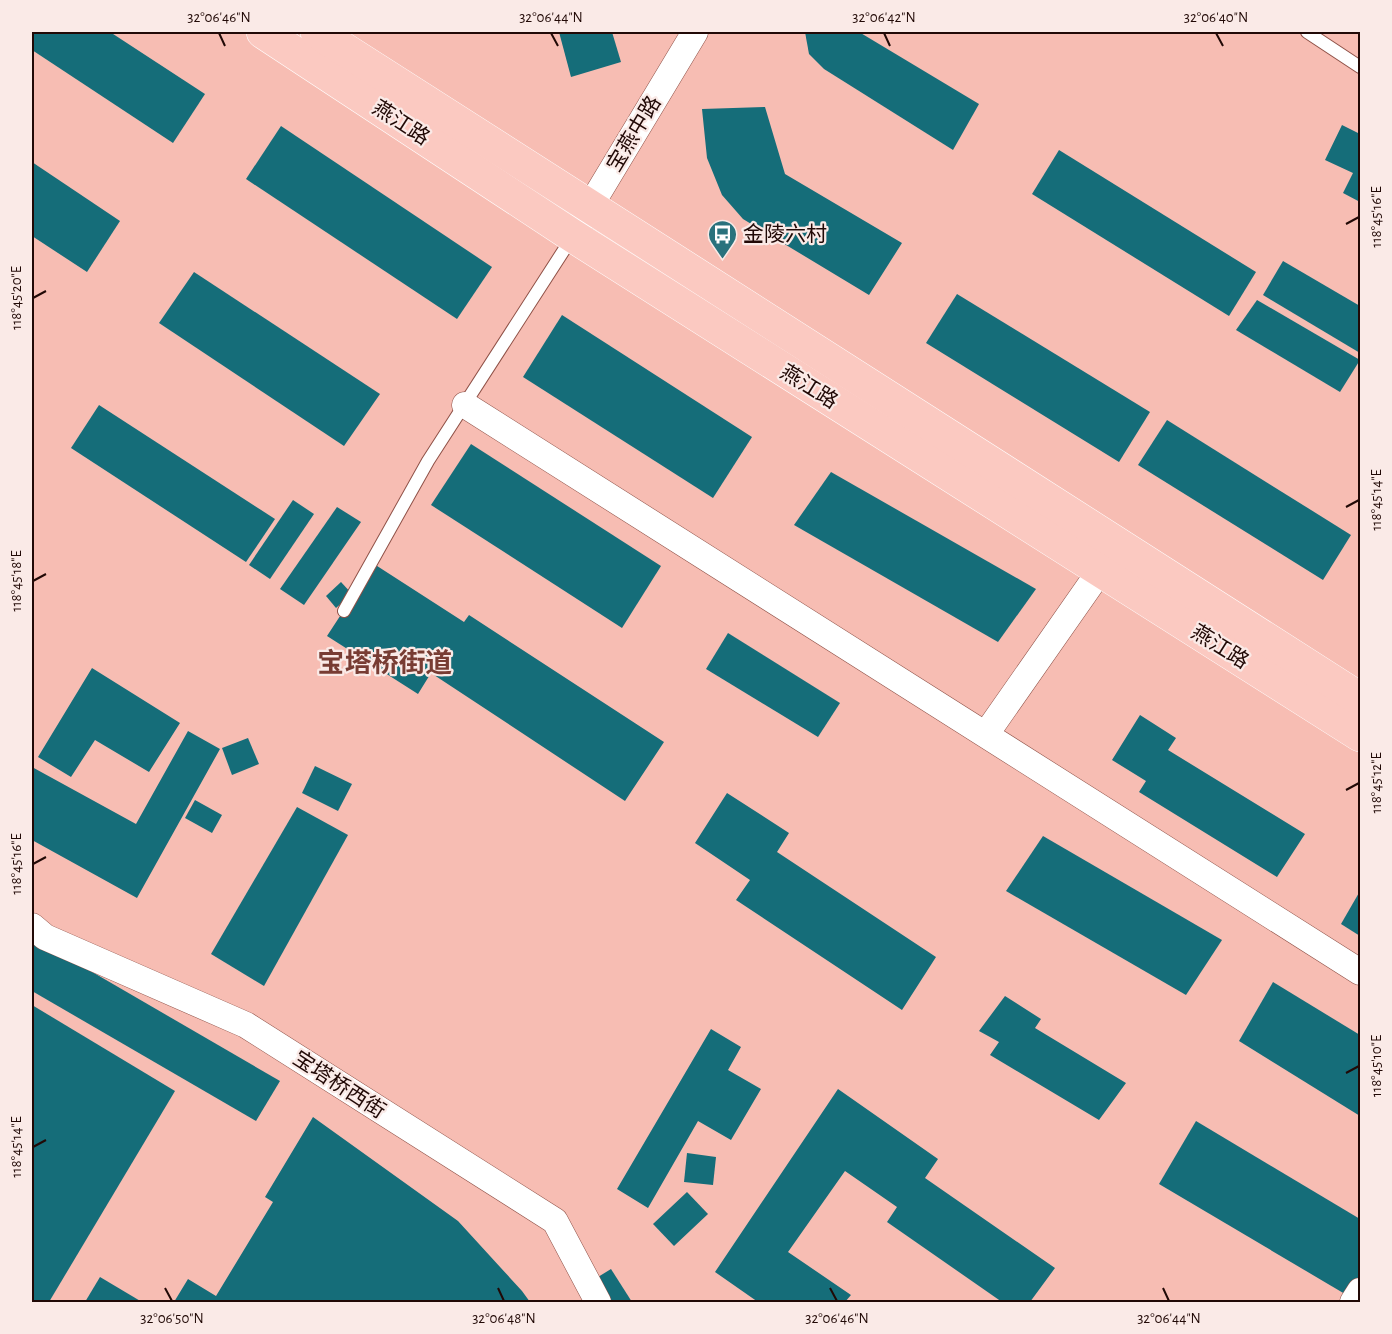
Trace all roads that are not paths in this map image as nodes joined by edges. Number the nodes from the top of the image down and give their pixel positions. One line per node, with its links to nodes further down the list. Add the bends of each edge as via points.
1 (263, 32): 7 (main road, 燕江路)
2 (317, 32): 6 (main road)
3 (695, 32): 6 (street, 宝燕中路)
4 (1307, 32): 5 (lane)
5 (1360, 67)
6 (590, 208): 7 (street, 宝燕中路); 11 (main road)
7 (573, 236): 8 (lane); 9 (main road, 燕江路)
8 (465, 405): 10 (lane, via 428,461); 12 (street)
9 (1100, 571): 12 (street); 13 (main road, 燕江路)
10 (344, 611)
11 (1360, 699)
12 (986, 734): 15 (street)
13 (1360, 735)
14 (32, 926): 17 (street, 宝塔桥西街, via 45,937 246,1025 555,1221)
15 (1360, 972)
16 (1360, 1291): 18 (street)
17 (598, 1302)
18 (1353, 1302)

